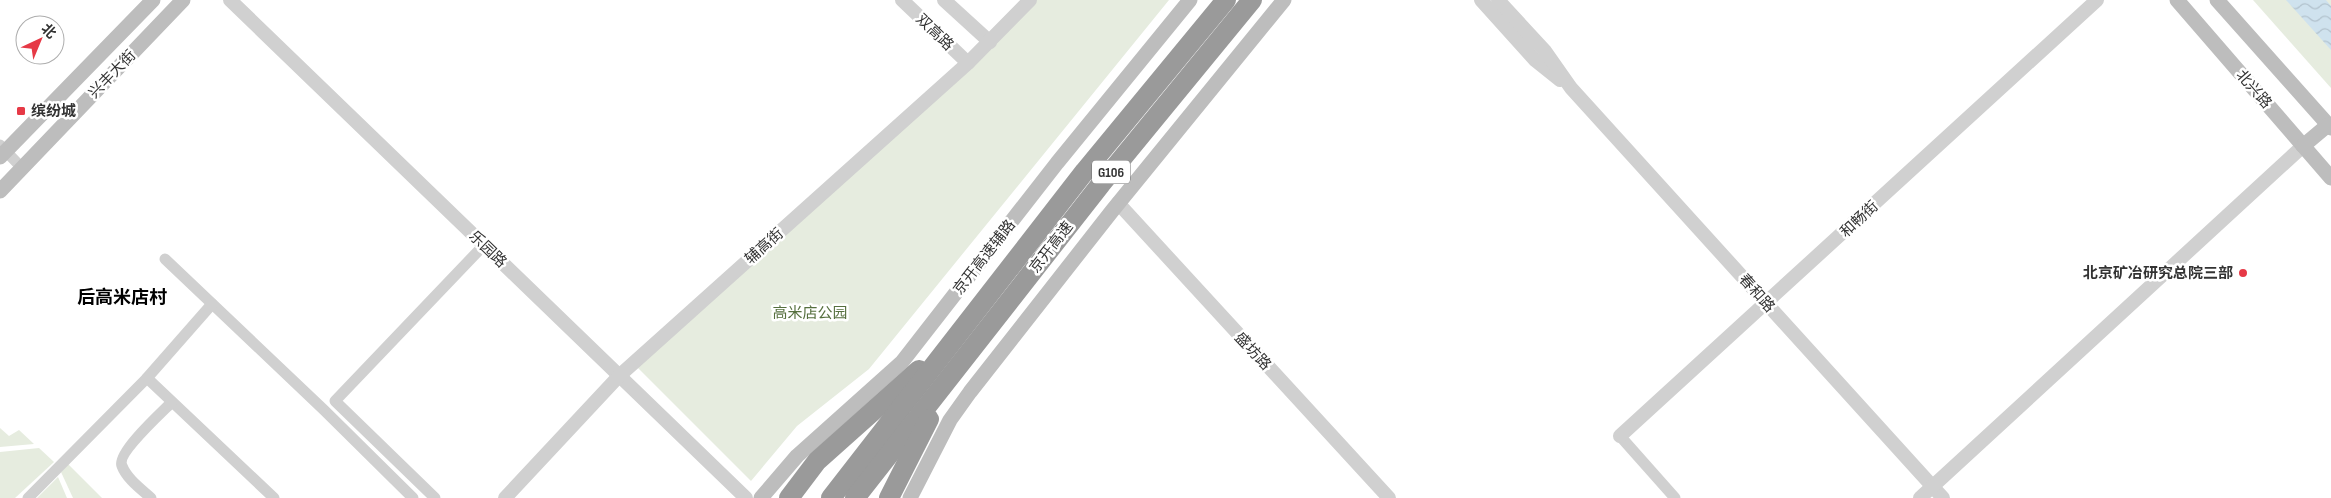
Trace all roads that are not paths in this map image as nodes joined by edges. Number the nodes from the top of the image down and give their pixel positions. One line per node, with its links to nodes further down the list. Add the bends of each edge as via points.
1 (153, 0): 21 (main road, 兴丰大街)
2 (183, 0): 22 (main road, 兴丰大街)
3 (230, 0): 26 (street, 乐园路)
4 (902, 0): 17 (street, 双高路)
5 (944, 0): 16 (street, 双高路)
6 (1030, 0): 16 (street, 辅高街)
7 (1190, 0): 43 (main road, 京开高速辅路, via 1057,163 902,362 798,456)
8 (1226, 0): 30 (highway, 京开高速 / G106, via 1085,171)
9 (1252, 0): 30 (highway, 京开高速 / G106, via 1101,184)
10 (1284, 0): 25 (main road)
11 (1481, 0): 18 (street, 春和路, via 1535,60)
12 (1498, 0): 18 (street, 春和路, via 1545,51)
13 (2097, 0): 29 (street, 和畅街)
14 (2178, 0): 20 (main road, 北兴路)
15 (2217, 0): 19 (main road, 北兴路)
16 (990, 42): 17 (street, 辅高街)
17 (968, 63): 31 (street, 辅高街)
18 (1571, 88): 29 (street, 春和路)
19 (2329, 126): 20 (main road)
20 (2303, 146): 23 (main road, 北兴路); 35 (street)
21 (2, 151): 22 (street)
22 (22, 168): 24 (main road, 兴丰大街)
23 (2331, 178)
24 (0, 191)
25 (1115, 207): 48 (main road, via 950,420); 49 (street, 盛坊路); 50 (street, 盛坊路)
26 (484, 245): 31 (street, 乐园路); 40 (street, via 336,401)
27 (165, 259): 28 (street)
28 (212, 304): 32 (street); 39 (street)
29 (1766, 304): 34 (street, 和畅街); 35 (street, 春和路)
30 (965, 341): 44 (highway, via 817,461); 45 (highway, 京开高速 / G106); 46 (highway, 京开高速 / G106); 47 (highway)
31 (619, 376): 41 (street, 辅高街); 42 (street, 乐园路)
32 (147, 378): 33 (street); 36 (street)
33 (171, 403): 37 (street, via 121,459 128,476); 38 (street)
34 (1620, 436): 51 (street)
35 (1933, 487): 52 (street); 53 (street, 春和路)
36 (28, 498)
37 (151, 498)
38 (274, 498)
39 (414, 498)
40 (435, 498)
41 (505, 498)
42 (746, 498)
43 (762, 498)
44 (789, 498)
45 (831, 498)
46 (855, 498)
47 (889, 498)
48 (910, 498)
49 (1376, 498)
50 (1389, 498)
51 (1675, 498)
52 (1920, 498)
53 (1943, 498)

